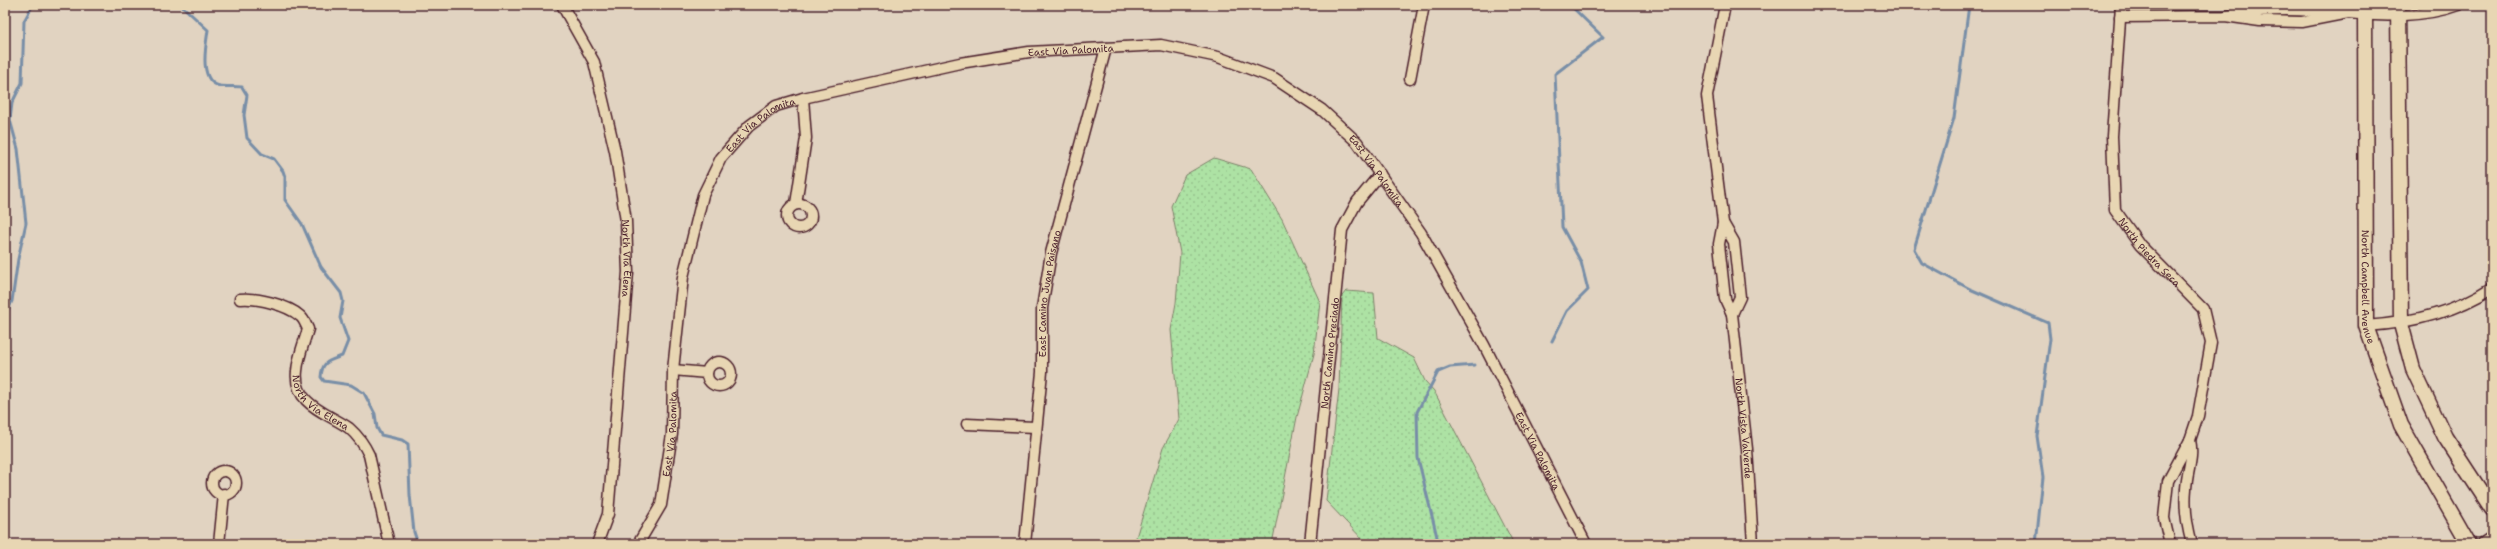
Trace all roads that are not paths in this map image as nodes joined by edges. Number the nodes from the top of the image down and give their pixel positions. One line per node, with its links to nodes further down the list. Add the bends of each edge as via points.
1 (562, 5): 30 (street, North Via Elena, via 594,62 615,151 626,221 628,272 608,514)
2 (1424, 5): 10 (street)
3 (1724, 5): 14 (street, North Vista Valverde, via 1707,96)
4 (2121, 5): 8 (street, North Piedra Seca)
5 (2458, 5): 6 (street, via 2433,12)
6 (2398, 9): 7 (street); 18 (main road)
7 (2365, 10): 8 (street, via 2302,22 2260,21 2225,16); 19 (main road, North Campbell Avenue)
8 (2120, 17): 24 (street, North Piedra Seca, via 2112,136 2115,210 2140,245 2203,309 2211,343 2198,416)
9 (1106, 48): 11 (street, East Via Palomita, via 1029,52 960,63); 12 (street, East Via Palomita, via 1161,45 1218,57 1274,78 1322,110 1356,142); 23 (street, East Camino Juan Paisano, via 1051,253 1042,308 1042,372)
10 (1410, 79)
11 (803, 98): 13 (street, via 806,138); 20 (street, East Via Palomita, via 776,106 749,126 721,158 703,195 683,277)
12 (1380, 174): 33 (street, North Camino Preciado, via 1357,202 1342,230); 34 (street, East Via Palomita, via 1422,233 1484,344)
13 (796, 204)
14 (1723, 223): 17 (street, North Vista Valverde, via 1719,244 1725,299); 17 (street, North Vista Valverde, via 1734,242 1740,298)
15 (2492, 288): 18 (street, via 2458,307)
16 (240, 299): 29 (street, North Via Elena, via 251,298 275,304 299,315 303,320 308,329 296,372 298,386 311,407 347,427 365,446 373,469)
17 (1732, 314): 35 (street, North Vista Valverde, via 1747,449)
18 (2401, 324): 19 (street); 26 (main road, via 2413,369 2445,436)
19 (2366, 326): 38 (main road, North Campbell Avenue, via 2401,426)
20 (673, 370): 21 (street); 31 (street, East Via Palomita, via 672,434 661,505)
21 (707, 374)
22 (967, 424): 23 (street)
23 (1036, 427): 32 (street, East Camino Juan Paisano)
24 (2190, 440): 36 (street, North Piedra Seca, via 2168,481 2164,518); 37 (street, North Piedra Seca, via 2193,454 2186,488 2185,517)
25 (224, 494): 28 (street)
26 (2492, 509)
27 (2492, 538): 39 (street)
28 (219, 544)
29 (389, 544)
30 (597, 544)
31 (638, 544)
32 (1025, 544)
33 (1310, 544)
34 (1586, 544)
35 (1753, 544)
36 (2170, 544)
37 (2192, 544)
38 (2469, 544)
39 (2483, 544)

